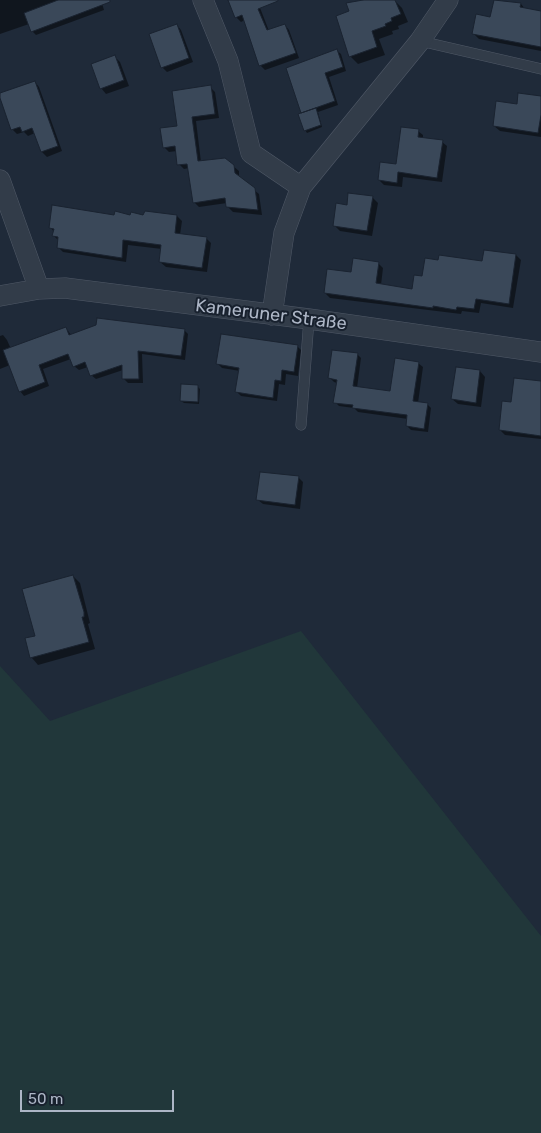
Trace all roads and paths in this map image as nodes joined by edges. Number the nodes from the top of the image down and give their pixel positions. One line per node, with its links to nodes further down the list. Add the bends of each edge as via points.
1 (203, 0): 6 (street, via 228,61 251,153)
2 (448, 0): 3 (street)
3 (420, 41): 4 (lane); 6 (street)
4 (541, 69)
5 (0, 180): 7 (street)
6 (301, 186): 9 (street, via 284,232)
7 (40, 289): 8 (street, Kameruner Straße); 9 (street, Kameruner Straße, via 65,288)
8 (0, 296)
9 (272, 315): 10 (street, Kameruner Straße)
10 (309, 319): 11 (street, Kameruner Straße); 12 (lane)
11 (541, 352)
12 (301, 425)

